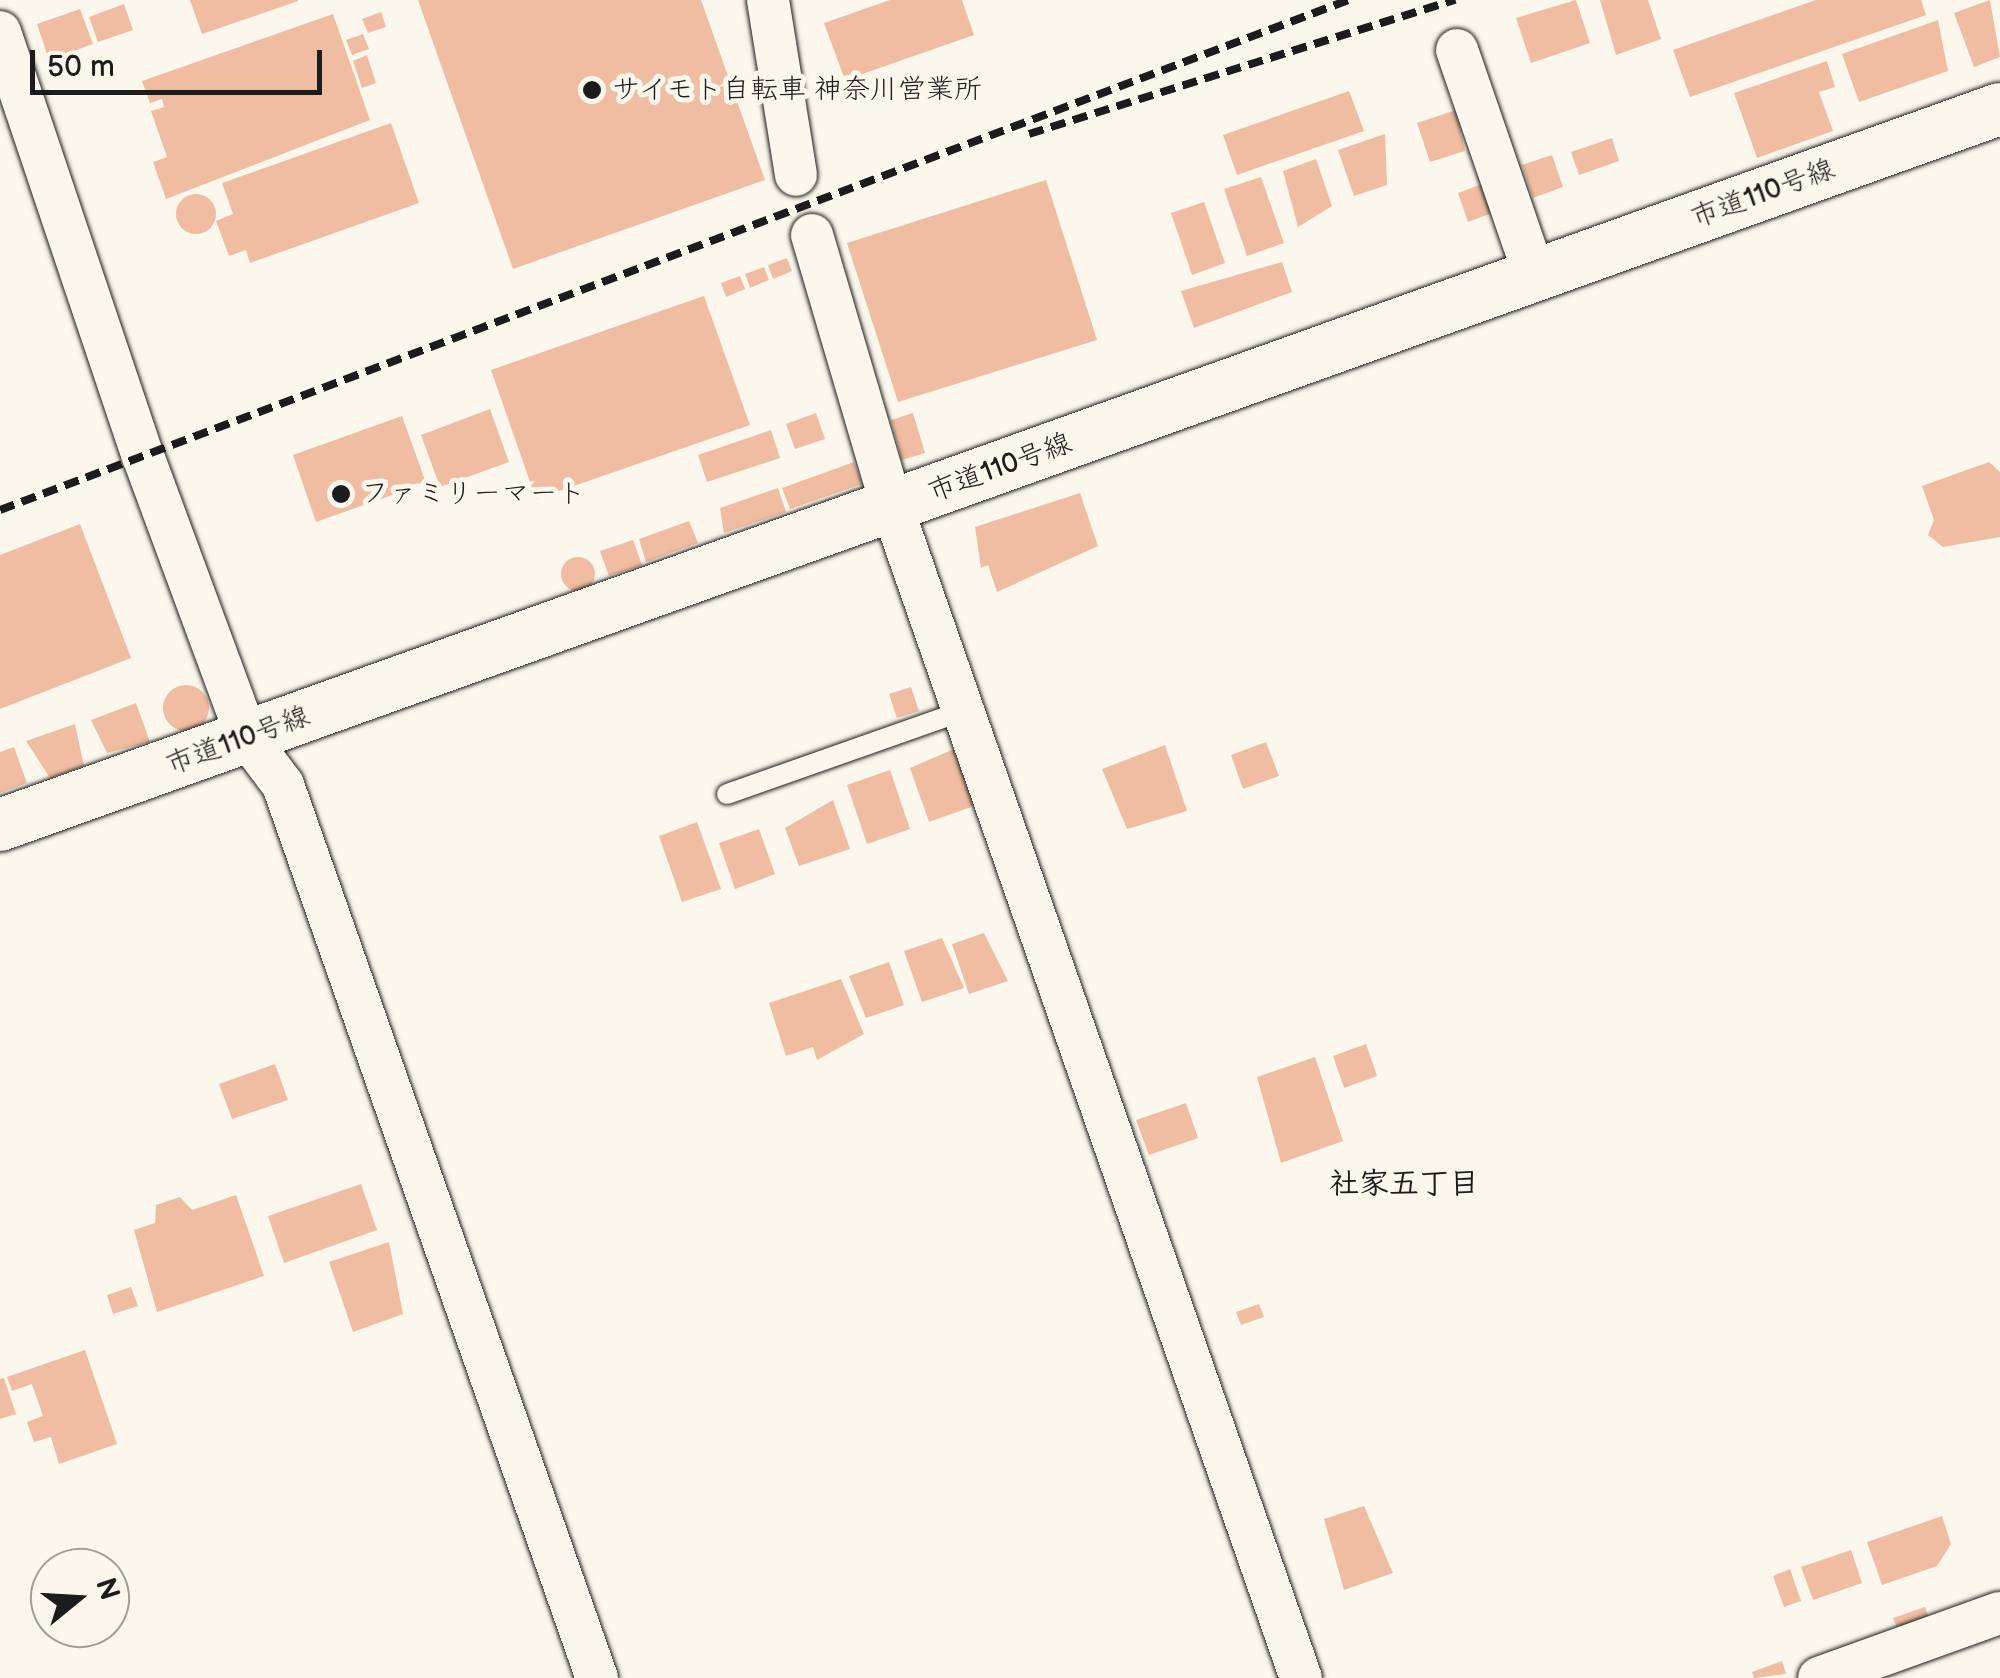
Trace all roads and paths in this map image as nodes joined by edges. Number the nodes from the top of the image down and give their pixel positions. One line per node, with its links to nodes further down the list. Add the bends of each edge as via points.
1 (768, 0): 5 (street)
2 (0, 32): 10 (street)
3 (1457, 50): 7 (street)
4 (2000, 109): 7 (street, 市道110号線)
5 (796, 175)
6 (812, 235): 8 (street)
7 (1536, 276): 8 (street, 市道110号線)
8 (892, 507): 9 (street); 10 (street, 市道110号線)
9 (963, 711): 11 (lane); 16 (street)
10 (247, 737): 12 (street, 市道110号線); 15 (street, via 283,785)
11 (727, 794)
12 (0, 825)
13 (2000, 1614): 14 (street)
14 (1901, 1664): 17 (street)
15 (597, 1678)
16 (1301, 1678)
17 (1819, 1678)

